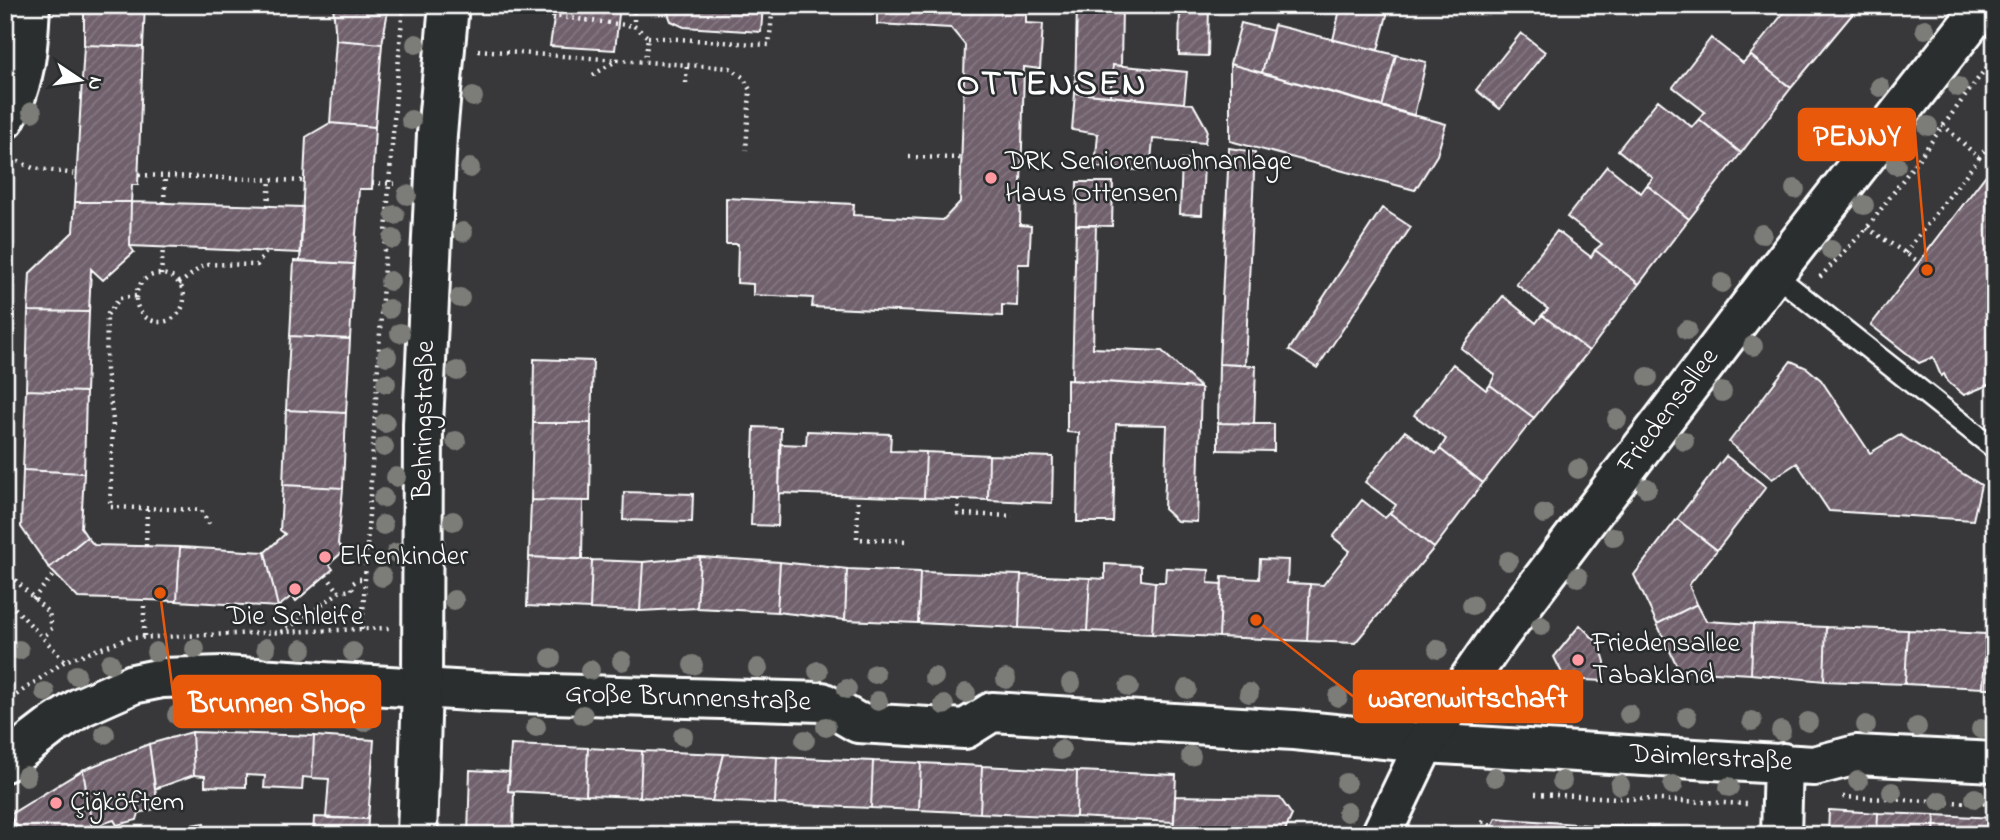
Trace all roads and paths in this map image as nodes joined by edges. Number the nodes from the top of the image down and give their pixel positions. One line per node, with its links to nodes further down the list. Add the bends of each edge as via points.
1 (30, 5): 19 (street, via 23,77)
2 (403, 5): 54 (path)
3 (450, 5): 12 (street, Behringstraße)
4 (469, 5): 9 (path)
5 (539, 5): 9 (path)
6 (634, 5): 10 (path)
7 (773, 5): 11 (path, via 769,46)
8 (1984, 5): 41 (street, Friedensallee)
9 (538, 14): 10 (path)
10 (634, 26): 11 (path)
11 (648, 37): 15 (path)
12 (446, 48): 14 (path); 64 (street, Behringstraße, via 437,134 423,424)
13 (1995, 56): 20 (path)
14 (619, 59): 15 (path); 17 (path)
15 (645, 61): 16 (path)
16 (687, 65): 18 (path); 22 (path, via 730,68 743,77 750,90)
17 (593, 75)
18 (686, 83)
19 (5, 119)
20 (1943, 125): 26 (path); 34 (path)
21 (1995, 137): 26 (path)
22 (746, 150)
23 (5, 156): 27 (path, via 33,169)
24 (909, 157): 25 (path)
25 (961, 158)
26 (1979, 158): 37 (path)
27 (75, 174)
28 (139, 175): 29 (path)
29 (165, 176): 30 (path); 32 (path)
30 (270, 179): 31 (path); 33 (path)
31 (304, 181)
32 (164, 203)
33 (268, 206)
34 (1867, 228): 37 (path); 41 (path)
35 (163, 248): 39 (path)
36 (266, 251): 40 (path, via 257,265 205,264)
37 (1905, 253): 38 (path)
38 (1919, 262)
39 (161, 275): 40 (path); 42 (path, via 147,278)
40 (179, 284): 42 (path, via 182,306 166,321 145,317)
41 (1788, 285): 43 (lane); 65 (street, Friedensallee, via 1563,549)
42 (136, 296): 46 (path, via 120,298 107,315 106,370 113,420 110,507)
43 (1995, 449)
44 (959, 499): 47 (path, via 958,514)
45 (858, 501): 49 (path, via 857,539)
46 (147, 508): 48 (path, via 201,510); 50 (path)
47 (1013, 516)
48 (209, 524)
49 (908, 541)
50 (146, 546)
51 (5, 570): 57 (path)
52 (54, 574): 57 (path)
53 (326, 575): 55 (path)
54 (365, 579): 55 (path, via 353,583 352,590); 59 (path)
55 (339, 592): 60 (path)
56 (5, 598): 62 (path)
57 (33, 598): 62 (path, via 49,613 52,628)
58 (144, 600): 61 (path)
59 (362, 629)
60 (280, 632)
61 (144, 636)
62 (44, 637): 63 (path)
63 (65, 661)
64 (422, 690): 65 (street, Große Brunnenstraße, via 822,702 858,723 965,729 992,712 1294,730); 66 (street, Große Brunnenstraße, via 223,676 146,680 81,707); 71 (street, Behringstraße)
65 (1425, 743): 68 (street, Daimlerstraße); 72 (street, Friedensallee)
66 (5, 762)
67 (1995, 762): 68 (street, Daimlerstraße, via 1856,755 1814,766)
68 (1783, 763): 74 (street)
69 (1492, 827): 73 (path, via 1483,822)
70 (1467, 831): 73 (path)
71 (417, 835)
72 (1381, 835)
73 (1475, 835)
74 (1781, 835)

